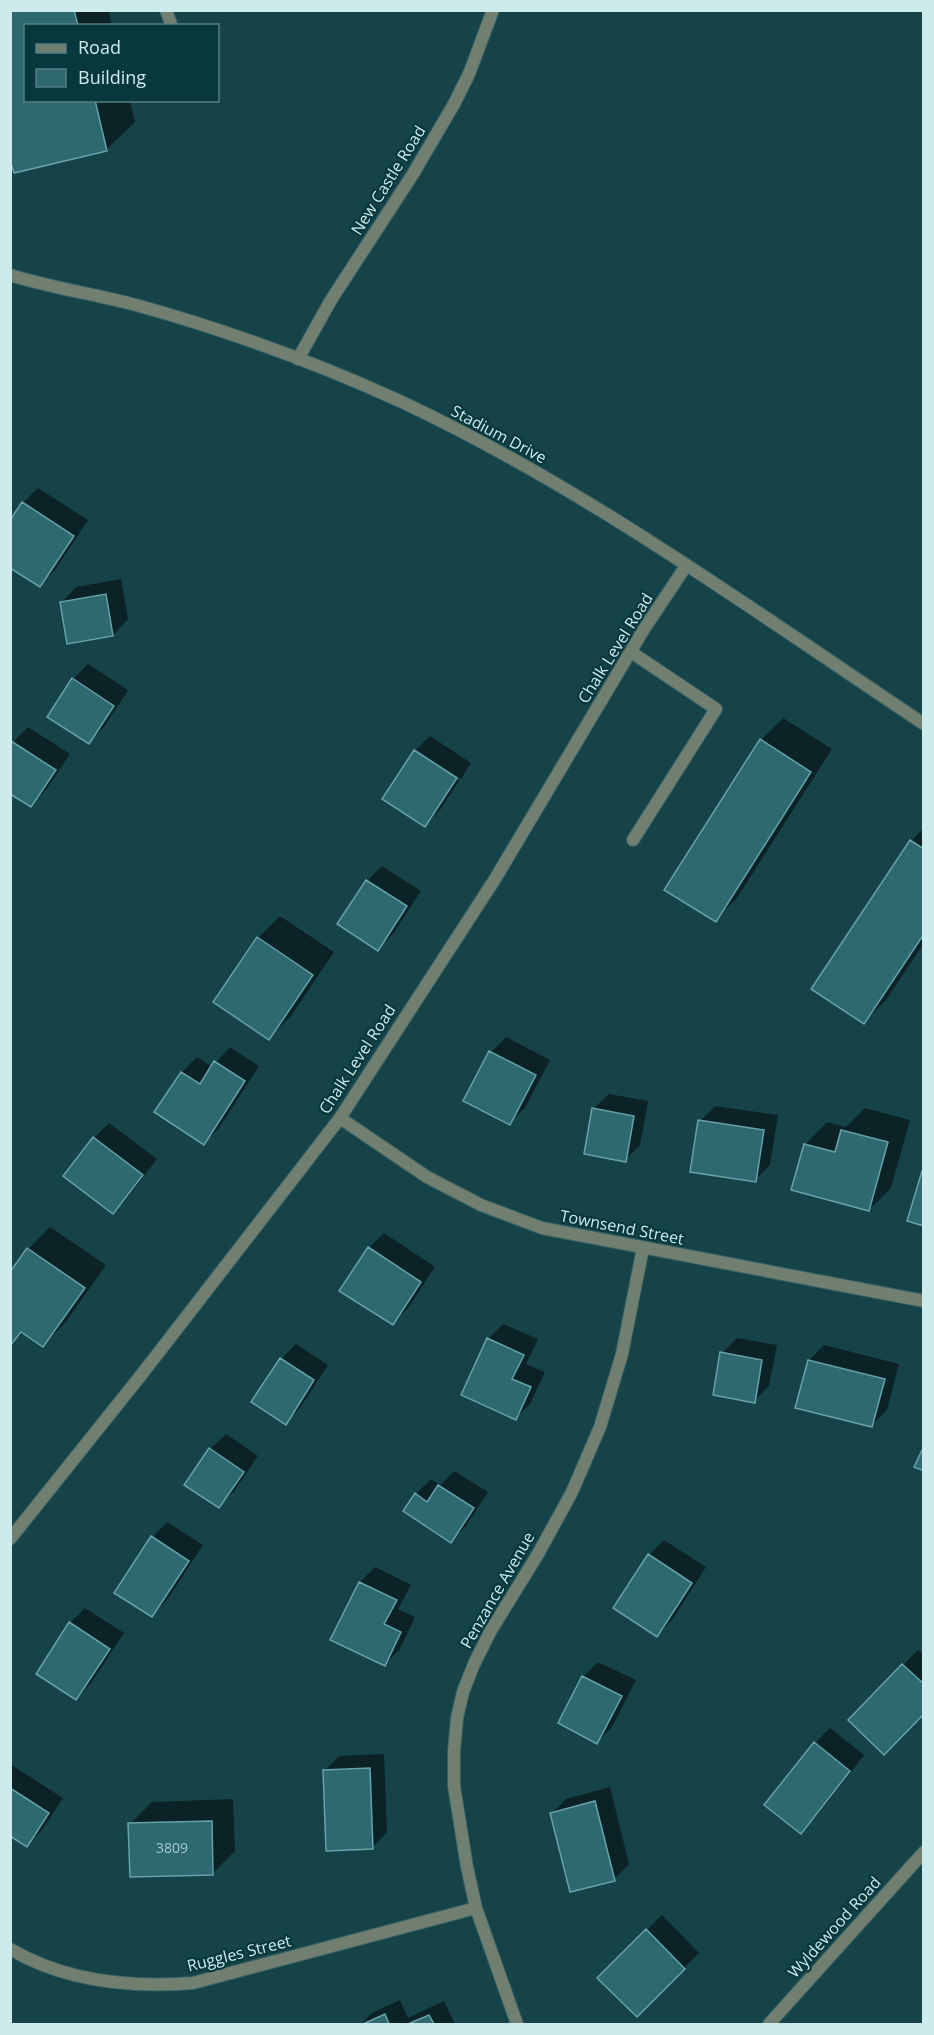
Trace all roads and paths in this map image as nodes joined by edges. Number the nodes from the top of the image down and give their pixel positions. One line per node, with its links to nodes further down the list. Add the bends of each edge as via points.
1 (166, 10): 3 (street)
2 (493, 10): 5 (street, New Castle Road, via 454,104)
3 (171, 24)
4 (10, 275): 5 (street, Stadium Drive, via 134,305)
5 (298, 359): 6 (street, Stadium Drive, via 400,401 485,443 588,502)
6 (686, 566): 7 (street, Chalk Level Road); 8 (street, Stadium Drive)
7 (631, 652): 9 (street, via 716,709); 10 (street, Chalk Level Road, via 495,879)
8 (924, 724)
9 (633, 840)
10 (340, 1118): 11 (street, Townsend Street, via 427,1177 481,1205 542,1228); 13 (street, Chalk Level Road)
11 (643, 1248): 12 (street, Townsend Street); 15 (street, Penzance Avenue, via 622,1354 600,1427 572,1492 490,1632 463,1692 457,1718 454,1786)
12 (924, 1301)
13 (10, 1539)
14 (924, 1852): 18 (street, Wyldewood Road)
15 (476, 1908): 16 (street, Ruggles Street, via 193,1983 160,1986 106,1982 49,1969); 17 (street, Penzance Avenue)
16 (10, 1949)
17 (517, 2025)
18 (769, 2025)

